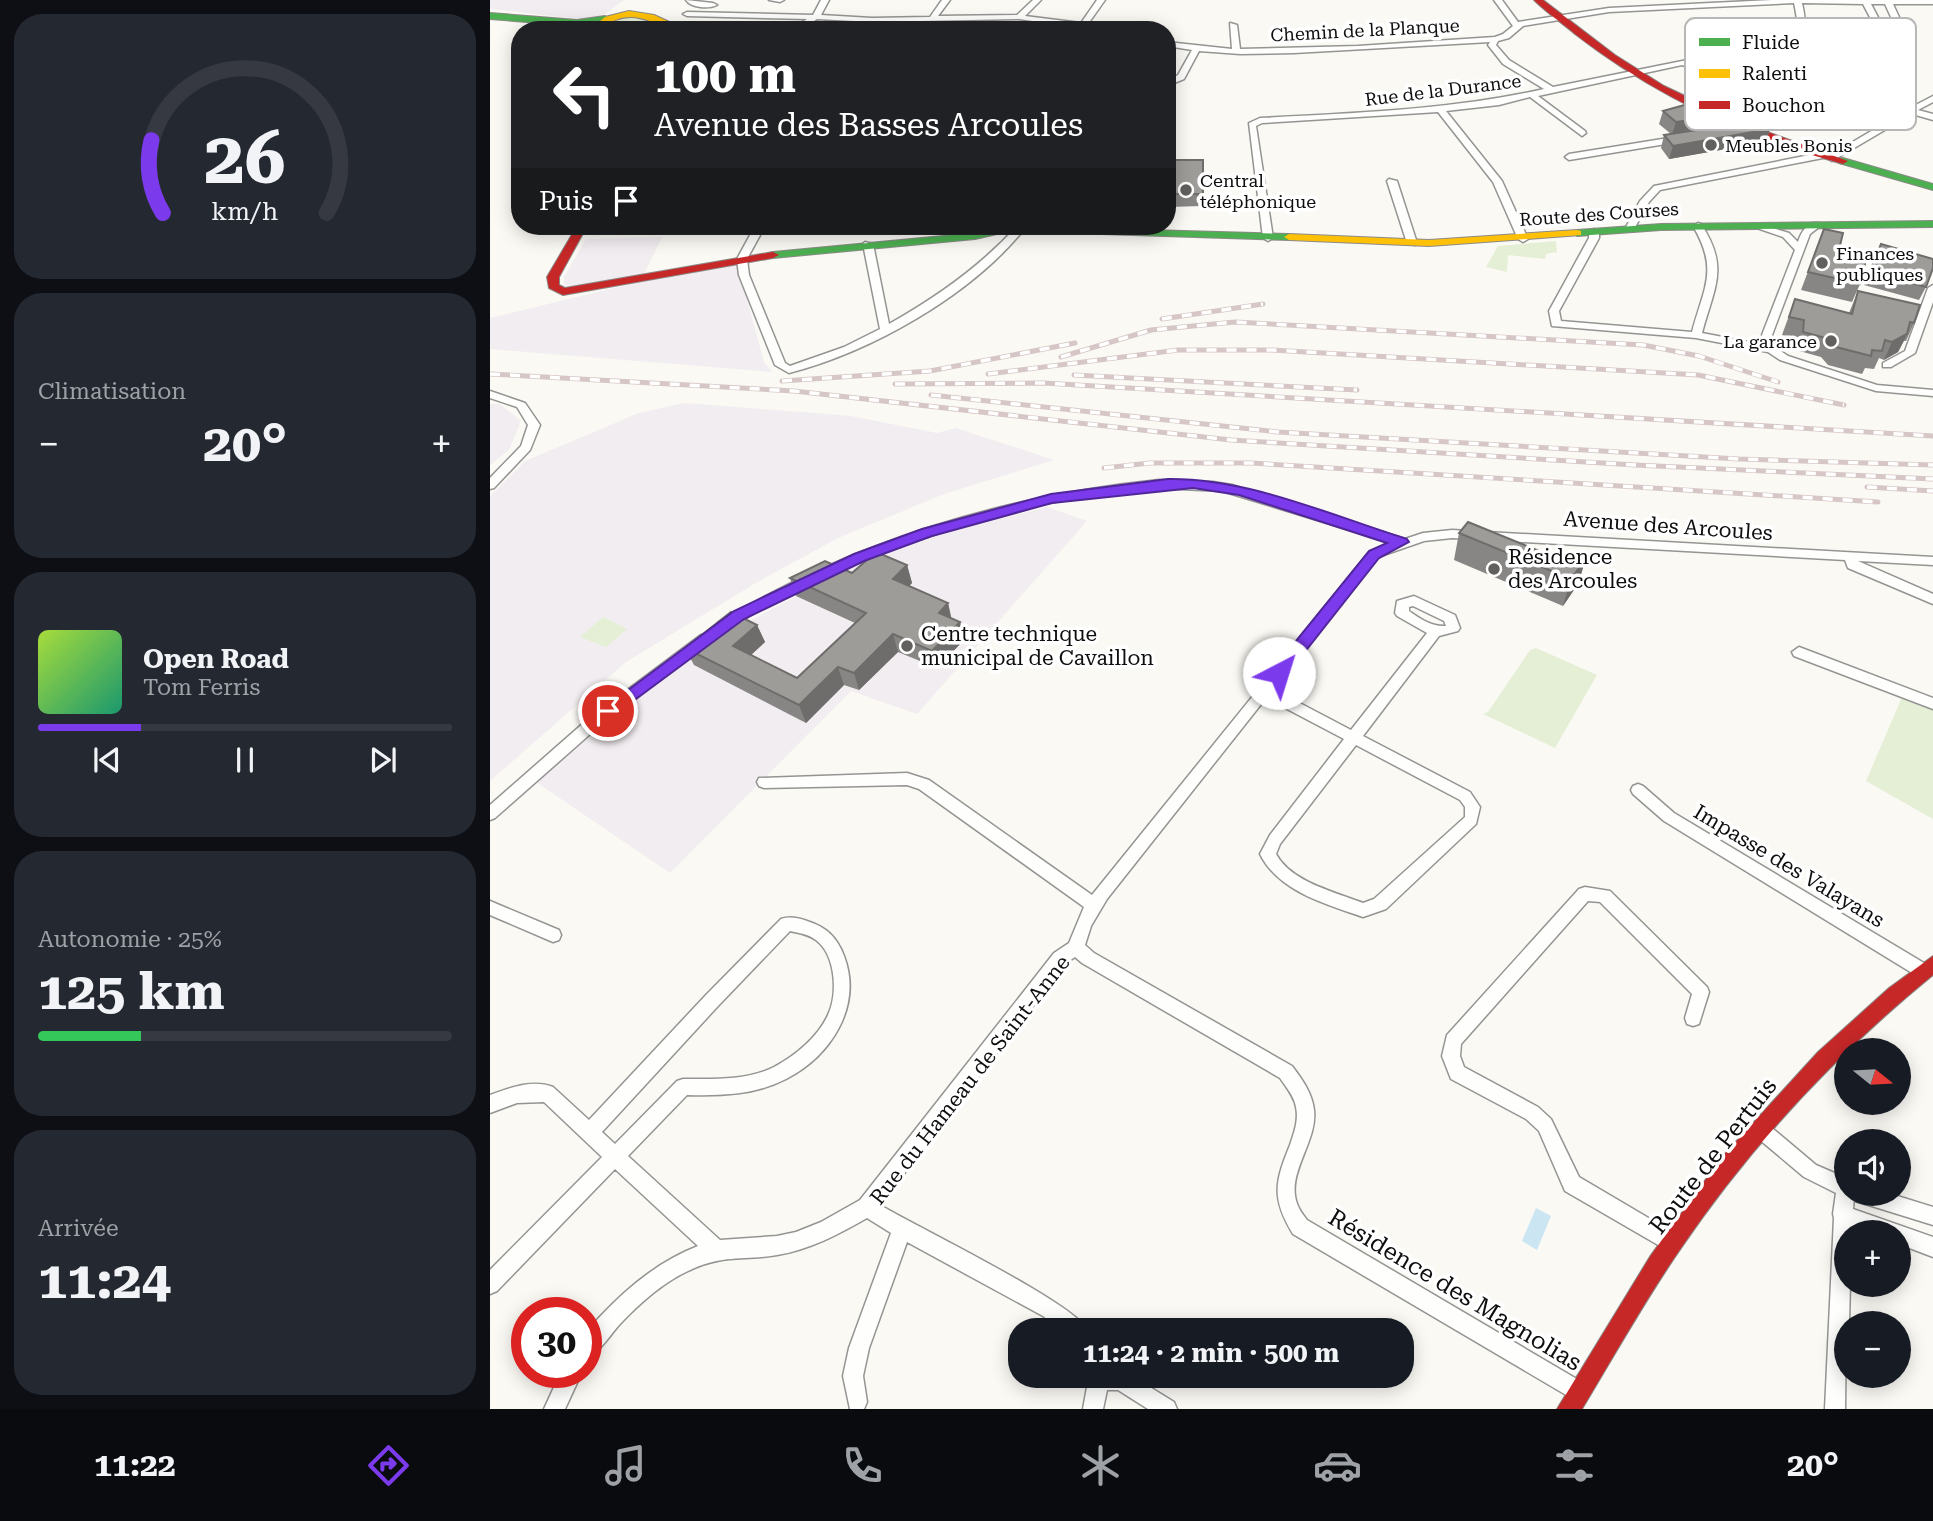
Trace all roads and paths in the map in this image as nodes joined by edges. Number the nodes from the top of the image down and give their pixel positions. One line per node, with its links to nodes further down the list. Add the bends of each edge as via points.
1 (633, 0): 31 (street)
2 (690, 0): 16 (street)
3 (773, 0): 4 (street)
4 (780, 0)
5 (825, 0): 20 (street)
6 (946, 0): 27 (street)
7 (1037, 0): 21 (street)
8 (1101, 0): 38 (street)
9 (1498, 0): 40 (street)
10 (1538, 0): 23 (street)
11 (1865, 0): 12 (street, Chemin de la Planque); 13 (street, Chemin de la Planque); 24 (street)
12 (1797, 1): 14 (street, Chemin de la Planque)
13 (1887, 1): 15 (street, Chemin de la Planque); 25 (street)
14 (1724, 2): 23 (street, Chemin de la Planque)
15 (1933, 2)
16 (713, 5)
17 (650, 15): 31 (street); 32 (street)
18 (745, 15): 20 (street); 33 (street); 34 (street)
19 (490, 16): 28 (street)
20 (816, 17): 26 (street); 35 (street)
21 (1018, 17): 22 (street); 37 (street)
22 (964, 18): 27 (street); 36 (street)
23 (1560, 18): 40 (street, Chemin de la Planque); 46 (street)
24 (1874, 18)
25 (1895, 18)
26 (898, 19): 27 (street)
27 (932, 19)
28 (533, 20): 29 (street); 30 (street)
29 (536, 21)
30 (548, 21)
31 (605, 21)
32 (680, 21)
33 (694, 21)
34 (741, 21)
35 (810, 21)
36 (962, 21)
37 (1047, 21)
38 (1086, 21)
39 (1233, 25): 44 (street)
40 (1517, 26): 41 (street, Chemin de la Planque)
41 (1495, 39): 44 (street, Chemin de la Planque); 48 (street, via 1492,45 1500,57)
42 (1176, 46): 43 (street, Chemin de la Planque)
43 (1196, 50): 44 (street, Chemin de la Planque); 47 (street)
44 (1236, 51)
45 (1683, 63): 46 (street, Rue de la Durance)
46 (1633, 72): 48 (street, Rue de la Durance); 50 (street)
47 (1176, 80)
48 (1551, 90): 49 (street, Rue de la Durance)
49 (1532, 95): 53 (street, Rue de la Durance); 60 (street)
50 (1685, 98)
51 (1933, 98): 52 (street)
52 (1916, 107)
53 (1440, 109): 78 (street, Rue de la Durance, via 1255,122); 79 (street, via 1497,181)
54 (1916, 113): 55 (street)
55 (1933, 117)
56 (1740, 130): 59 (street)
57 (1757, 130): 63 (street)
58 (1876, 130): 63 (street)
59 (1728, 132)
60 (1582, 133)
61 (1687, 138): 62 (street)
62 (1569, 157)
63 (1828, 157): 65 (street); 71 (street, via 1657,188)
64 (1392, 181): 80 (street)
65 (1933, 187)
66 (1933, 224): 69 (street, Route des Courses)
67 (1750, 225): 68 (street, Route des Courses); 70 (street, Route des Courses); 82 (street, via 1775,230)
68 (1789, 225): 69 (street, Route des Courses); 82 (street)
69 (1816, 225): 82 (street)
70 (1698, 226): 71 (street, Route des Courses); 87 (street, via 1716,265)
71 (1630, 229): 73 (street, Route des Courses)
72 (1176, 231): 78 (street, Route des Courses)
73 (1594, 232): 79 (street, Route des Courses); 87 (street, via 1553,321)
74 (577, 235): 83 (street, Route des Courses, via 553,277 553,286 563,292)
75 (755, 235): 83 (street)
76 (941, 235): 81 (street, Route des Courses)
77 (1003, 235): 86 (street, via 943,296)
78 (1268, 237): 80 (street, Route des Courses)
79 (1523, 239): 80 (street, Route des Courses)
80 (1412, 243)
81 (868, 244): 83 (street, Route des Courses); 86 (street)
82 (1800, 247): 88 (street)
83 (742, 259): 86 (street, via 744,275 780,365 789,370)
84 (1933, 288): 85 (street)
85 (1928, 317): 91 (street, via 1910,353)
86 (885, 329)
87 (1696, 335): 89 (street)
88 (1766, 335): 89 (street); 90 (street)
89 (1726, 340): 90 (street)
90 (1771, 349): 92 (street, via 1784,358 1876,388)
91 (1887, 365)
92 (1933, 393)
93 (490, 394): 94 (street, via 521,405 534,425 526,447)
94 (490, 485)
95 (1402, 542): 96 (street, Avenue des Arcoules, via 1435,534 1514,535); 101 (street, Rue du Hameau de Saint-Anne, via 1374,554); 106 (street, via 1240,491 1193,484 1051,498 927,533 826,572 739,615 601,716)
96 (1851, 557): 97 (street, Avenue des Arcoules); 98 (street, via 1852,565)
97 (1933, 561)
98 (1933, 599)
99 (1436, 631): 103 (street)
100 (1799, 652): 102 (street)
101 (1264, 691): 103 (street); 107 (street, Rue du Hameau de Saint-Anne)
102 (1933, 704)
103 (1355, 736): 103 (street, via 1268,854 1282,875 1363,910 1380,904 1471,820 1474,811 1465,796)
104 (764, 782): 107 (street, via 907,779 924,784)
105 (1638, 790): 111 (street, Impasse des Valayans, via 1669,817)
106 (490, 814)
107 (1094, 905): 110 (street, Rue du Hameau de Saint-Anne, via 1079,929)
108 (490, 908): 109 (street)
109 (553, 935)
110 (1076, 947): 118 (street, Rue du Hameau de Saint-Anne, via 1060,958); 135 (street, Résidence des Magnolias, via 1286,1072 1303,1091 1307,1115 1290,1175 1287,1205 1300,1227)
111 (1928, 968): 114 (street, Route de Pertuis, via 1828,1053)
112 (1693, 1018): 126 (street, via 1701,992 1604,896 1585,894 1453,1041 1451,1056 1457,1073 1532,1113 1545,1125 1572,1184)
113 (490, 1104): 115 (street, via 517,1094 547,1093)
114 (1760, 1129): 117 (street, via 1810,1171); 126 (street, Route de Pertuis)
115 (591, 1131): 116 (street); 116 (street, via 723,985 787,924 825,936 844,986 837,1015 814,1047 778,1074 755,1082 683,1087)
116 (616, 1155): 128 (street, via 670,1212); 129 (street)
117 (1834, 1182)
118 (867, 1206): 124 (street, Rue du Hameau de Saint-Anne); 128 (street, via 835,1226 784,1245)
119 (1845, 1206): 121 (street)
120 (1901, 1206): 122 (street)
121 (1842, 1214): 123 (street); 141 (street)
122 (1933, 1216)
123 (1859, 1220)
124 (902, 1229): 130 (street, Rue du Hameau de Saint-Anne); 136 (street, via 859,1348 853,1376)
125 (1911, 1239): 127 (street)
126 (1672, 1243): 135 (street, Route de Pertuis)
127 (1933, 1247)
128 (717, 1250): 131 (street, via 673,1268 637,1291)
129 (490, 1284)
130 (1062, 1318)
131 (602, 1330)
132 (564, 1388): 137 (street)
133 (1097, 1388): 138 (street)
134 (1133, 1388): 139 (street)
135 (1580, 1392): 140 (street, Route de Pertuis)
136 (858, 1402)
137 (554, 1409)
138 (1093, 1409)
139 (1167, 1409)
140 (1569, 1409)
141 (1835, 1409)

